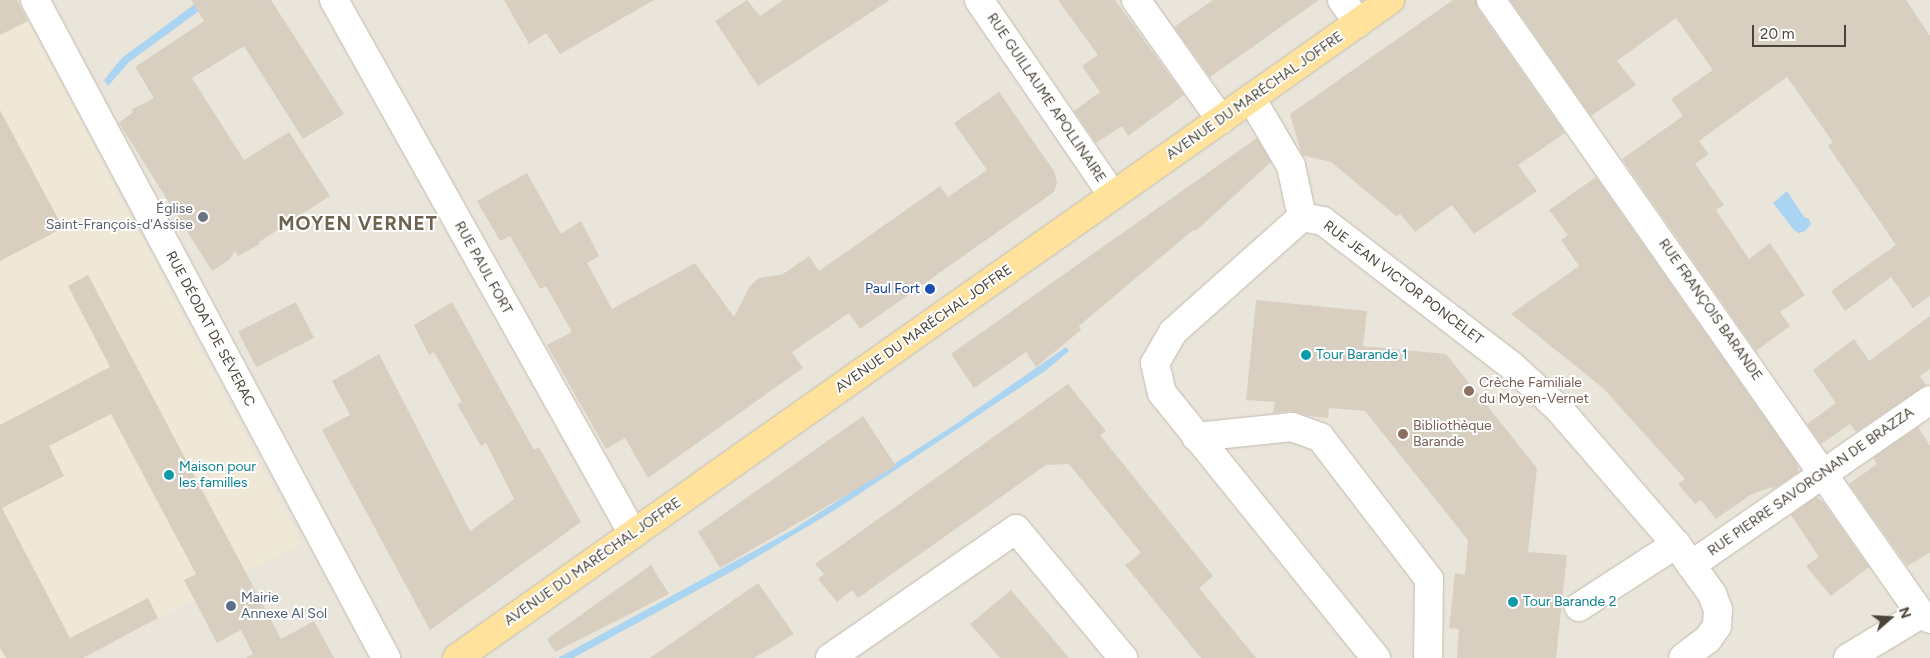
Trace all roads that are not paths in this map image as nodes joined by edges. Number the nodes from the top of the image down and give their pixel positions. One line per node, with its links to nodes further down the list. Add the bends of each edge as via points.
1 (35, 0): 20 (street, RUE DÉODAT DE SÉVERAC)
2 (334, 0): 16 (street, RUE PAUL FORT)
3 (978, 0): 11 (street, RUE GUILLAUME APOLLINAIRE)
4 (1136, 0): 10 (street)
5 (1342, 0): 8 (street)
6 (1390, 0): 8 (main road, AVENUE DU MARÉCHAL JOFFRE)
7 (1491, 0): 15 (street, RUE FRANÇOIS BARANDE)
8 (1358, 23): 9 (main road, AVENUE DU MARÉCHAL JOFFRE)
9 (1251, 98): 10 (main road, AVENUE DU MARÉCHAL JOFFRE); 12 (street, via 1291,166)
10 (1221, 120): 11 (main road, AVENUE DU MARÉCHAL JOFFRE)
11 (1113, 196): 16 (main road, AVENUE DU MARÉCHAL JOFFRE)
12 (1313, 219): 14 (street, via 1173,332 1155,363 1162,393); 17 (street, RUE JEAN VICTOR PONCELET, via 1532,384 1560,409)
13 (1930, 400): 15 (street, RUE PIERRE SAVORGNAN DE BRAZZA)
14 (1196, 437): 24 (street); 25 (street, via 1292,427 1320,437 1429,579)
15 (1825, 474): 17 (street, RUE PIERRE SAVORGNAN DE BRAZZA); 19 (street, RUE FRANÇOIS BARANDE)
16 (633, 534): 21 (main road, AVENUE DU MARÉCHAL JOFFRE)
17 (1684, 554): 18 (street, RUE PIERRE SAVORGNAN DE BRAZZA); 26 (street, RUE JEAN VICTOR PONCELET, via 1712,594 1718,610 1717,626 1699,648)
18 (1579, 608)
19 (1926, 616): 27 (street)
20 (386, 658)
21 (457, 658)
22 (830, 658): 23 (street, via 1016,529)
23 (1123, 658)
24 (1376, 658)
25 (1428, 658)
26 (1682, 658)
27 (1848, 658)

